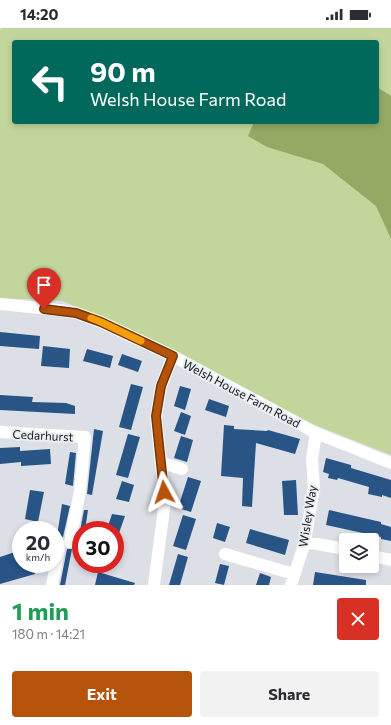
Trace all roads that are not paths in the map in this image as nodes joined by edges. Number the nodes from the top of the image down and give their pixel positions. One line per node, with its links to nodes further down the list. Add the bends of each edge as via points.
1 (0, 304): 2 (street, Welsh House Farm Road, via 76,313)
2 (173, 356): 4 (street, Welsh House Farm Road); 5 (street, via 161,386 156,416)
3 (0, 432): 14 (street, Cedarhurst, via 85,437 80,491)
4 (316, 433): 6 (street, Welsh House Farm Road); 8 (street, Wisley Way, via 312,459 314,487)
5 (162, 462): 7 (street); 15 (street, via 165,501)
6 (391, 463)
7 (182, 469)
8 (305, 542): 9 (street); 13 (street, Wisley Way)
9 (339, 548)
10 (225, 554): 13 (street, Wisley Way)
11 (379, 557): 12 (street)
12 (391, 560)
13 (292, 580)
14 (52, 585)
15 (154, 585)

